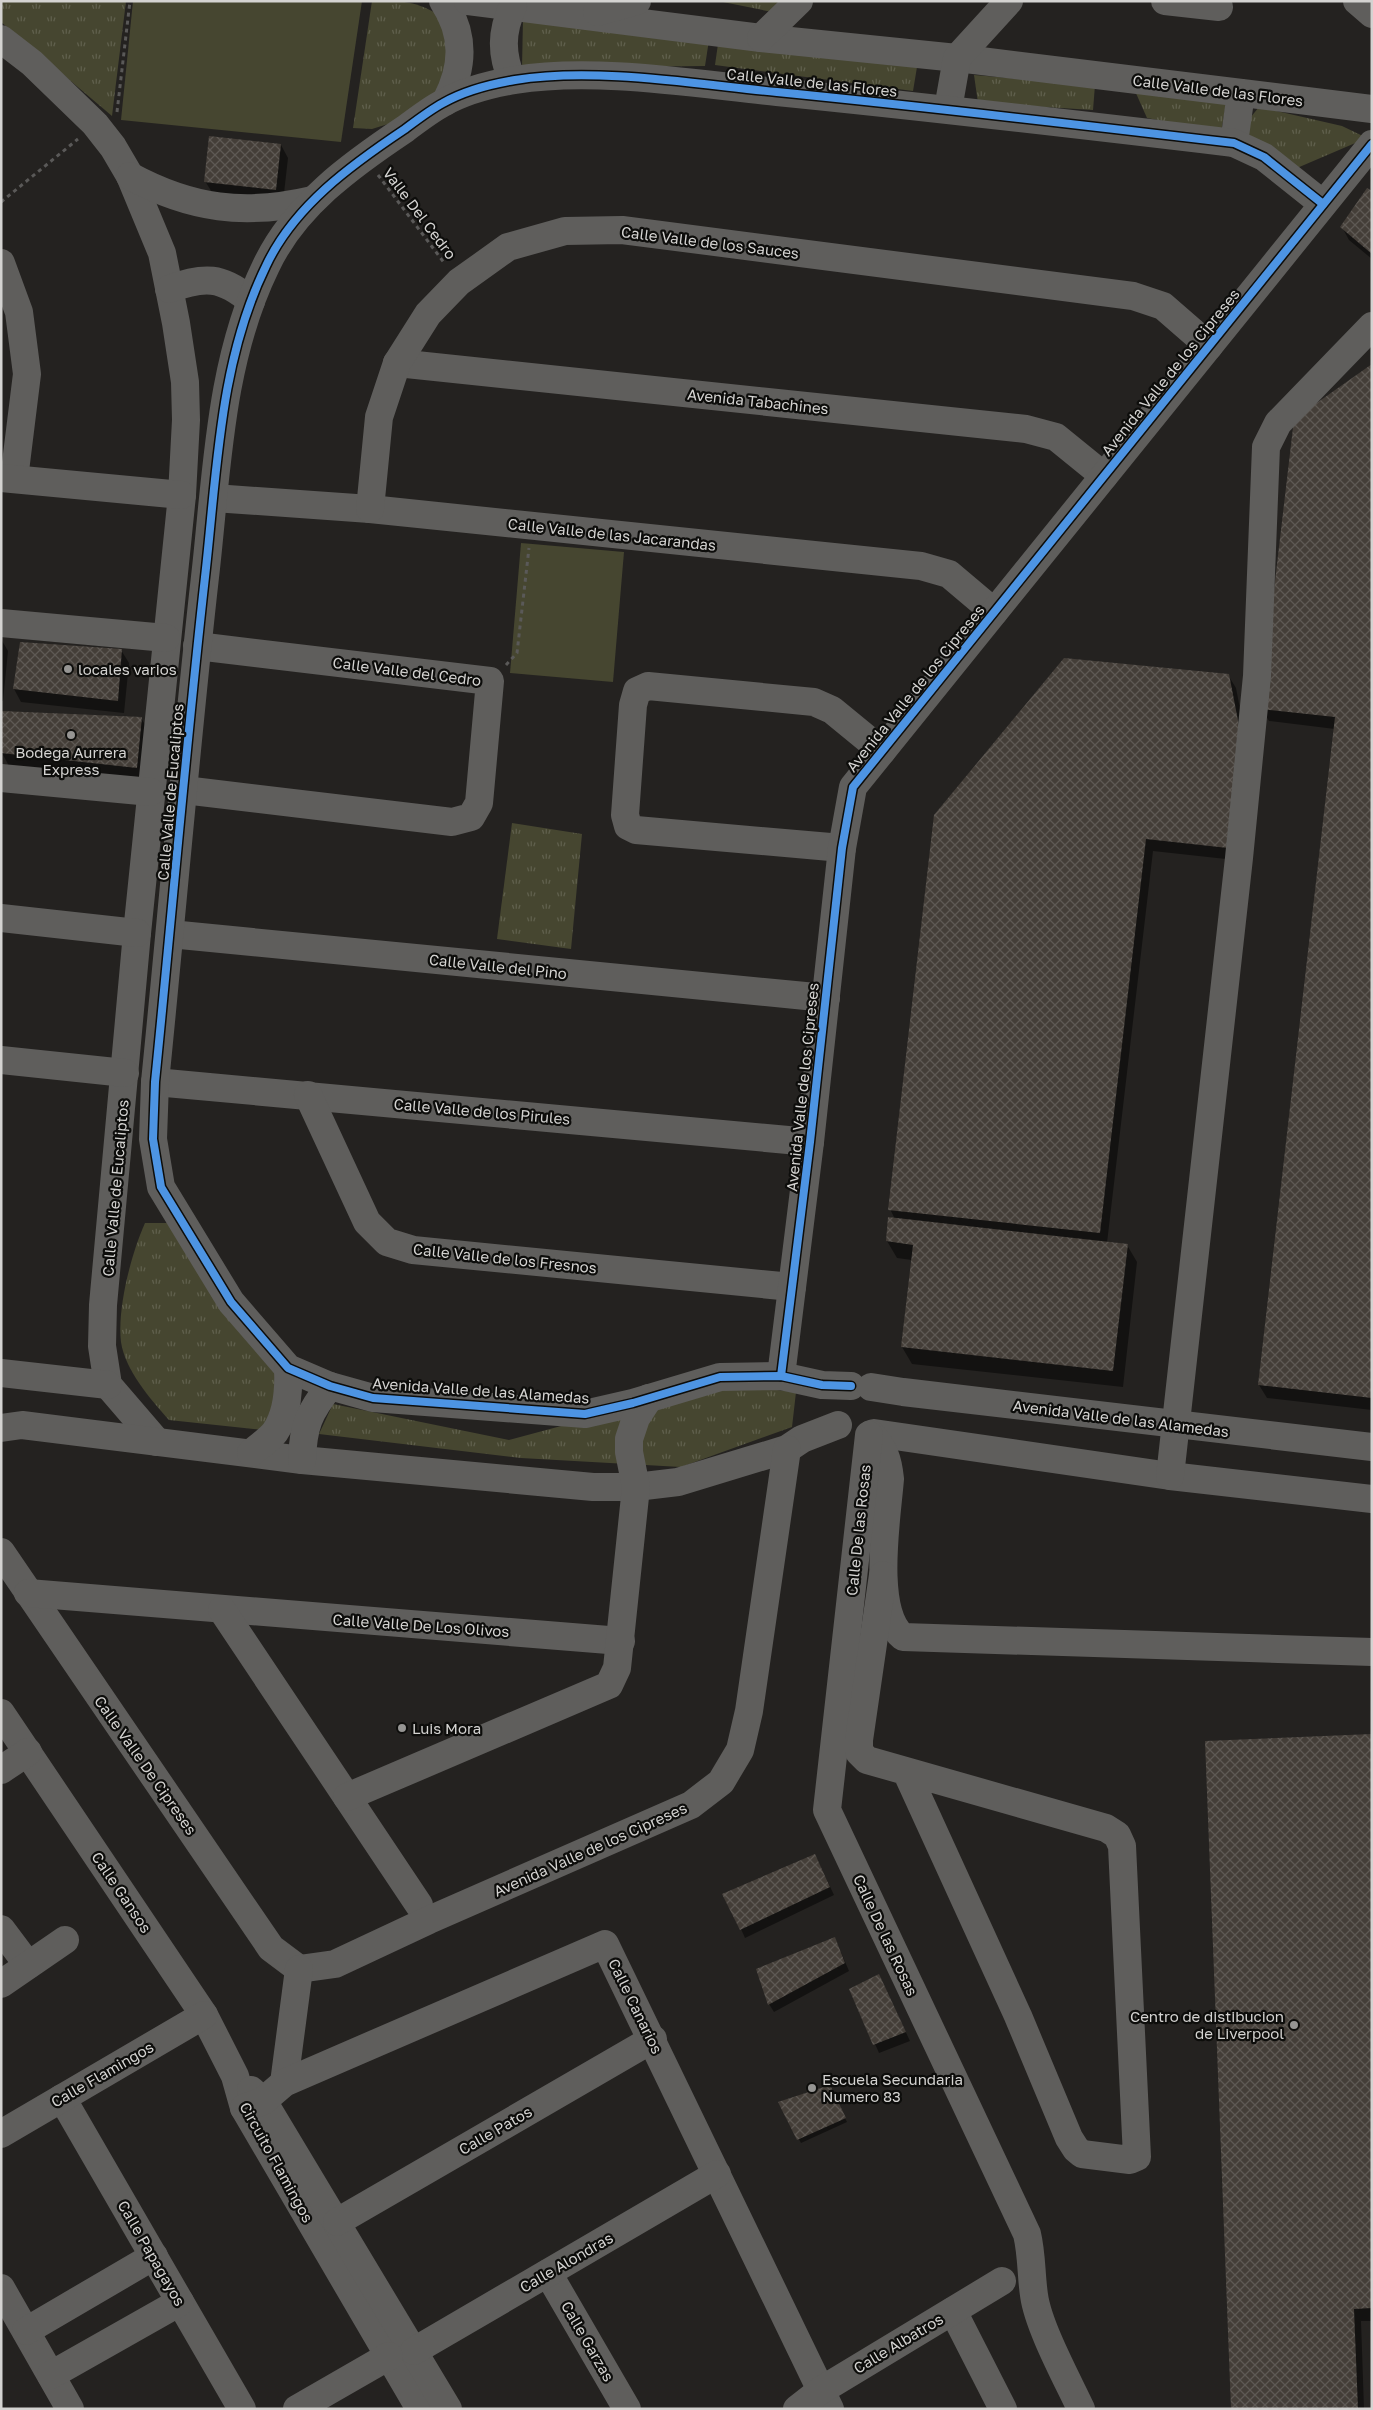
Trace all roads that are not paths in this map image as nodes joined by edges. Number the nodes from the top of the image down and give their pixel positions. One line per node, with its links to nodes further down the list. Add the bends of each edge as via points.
1 (443, 1): 17 (street, via 451,13 460,48 457,76)
2 (468, 1): 8 (street, Calle Valle de las Flores)
3 (637, 1): 11 (street)
4 (798, 1): 12 (street)
5 (1009, 1): 14 (street)
6 (1165, 1): 9 (street)
7 (1357, 1): 10 (street)
8 (513, 6): 11 (street, Calle Valle de las Flores); 15 (street, via 503,36 506,66)
9 (1218, 7)
10 (1372, 14)
11 (586, 15): 12 (street, Calle Valle de las Flores)
12 (761, 38): 14 (street, Calle Valle de las Flores)
13 (1, 39): 22 (street, via 32,63 95,124)
14 (957, 58): 16 (street, Calle Valle de las Flores); 18 (street)
15 (512, 80): 17 (street, Calle Valle de las Flores); 18 (street, Calle Valle de las Flores, via 596,76)
16 (1241, 93): 19 (street, Calle Valle de las Flores); 20 (street)
17 (446, 101): 23 (street, Calle Valle de las Flores, via 364,157)
18 (948, 109): 20 (street, Calle Valle de las Flores)
19 (1372, 109)
20 (1234, 143): 24 (street, Calle Valle de las Flores, via 1264,158)
21 (1372, 144): 24 (street, Avenida Valle de los Cipreses)
22 (130, 176): 23 (street, via 179,198 206,205 260,209); 26 (street, Calle Valle de Eucaliptos, via 162,254)
23 (313, 200): 27 (street, Calle Valle de Eucaliptos, via 267,262)
24 (1323, 204): 29 (street, Avenida Valle de los Cipreses)
25 (1, 263): 32 (street, via 19,312 27,374)
26 (169, 289): 27 (street, via 206,279 221,281 235,287); 33 (street, Calle Valle de Eucaliptos, via 185,382)
27 (251, 301): 34 (street, Calle Valle de Eucaliptos, via 235,348)
28 (1372, 326): 64 (street, via 1278,423 1266,447 1258,676)
29 (1209, 346): 30 (street, Calle Valle de los Sauces, via 1163,306 1133,296 622,230 565,231 508,246 459,282 428,314); 31 (street, Avenida Valle de los Cipreses)
30 (398, 363): 31 (street, Avenida Tabachines, via 1026,429 1056,437); 35 (street, Calle Valle de los Sauces, via 379,416)
31 (1104, 476): 36 (street, Avenida Valle de los Cipreses)
32 (7, 478): 33 (street)
33 (182, 495): 38 (street, Calle Valle de Eucaliptos)
34 (214, 498): 35 (street, Calle Valle de las Jacarandas); 39 (street, Calle Valle de Eucaliptos)
35 (370, 510): 36 (street, Calle Valle de las Jacarandas, via 921,566 950,574)
36 (994, 612): 40 (street, Avenida Valle de los Cipreses)
37 (1, 623): 38 (street)
38 (166, 638): 43 (street, Calle Valle de Eucaliptos)
39 (197, 646): 42 (street, Calle Valle de Eucaliptos); 42 (street, Calle Valle del Cedro, via 490,681 479,803 471,817 452,822)
40 (882, 751): 44 (street, Avenida Valle de los Cipreses, via 853,787); 44 (street, via 832,710 814,702 648,686 637,691 633,705 625,806 628,826 636,830)
41 (1, 778): 43 (street)
42 (184, 790): 47 (street, Calle Valle de Eucaliptos)
43 (151, 792): 46 (street, Calle Valle de Eucaliptos)
44 (842, 848): 48 (street, Avenida Valle de los Cipreses)
45 (1, 918): 46 (street)
46 (137, 934): 50 (street, Calle Valle de Eucaliptos)
47 (170, 934): 48 (street, Calle Valle del Pino); 51 (street, Calle Valle de Eucaliptos)
48 (826, 998): 53 (street, Avenida Valle de los Cipreses)
49 (1, 1060): 50 (street)
50 (125, 1073): 54 (street, Calle Valle de Eucaliptos)
51 (155, 1082): 52 (street, Calle Valle de los Pirules); 55 (street, Calle Valle de Eucaliptos, via 153,1139)
52 (308, 1095): 53 (street, Calle Valle de los Pirules); 56 (street, Calle Valle de los Fresnos, via 367,1222 387,1242 413,1250)
53 (810, 1142): 56 (street, Avenida Valle de los Cipreses)
54 (116, 1182): 55 (street); 60 (street, Calle Valle de Eucaliptos, via 102,1346)
55 (161, 1187): 57 (street, Calle Valle de Eucaliptos, via 230,1302)
56 (792, 1287): 59 (street, Avenida Valle de los Cipreses)
57 (288, 1368): 61 (street, Avenida Valle de las Alamedas); 71 (street, via 289,1391 283,1415 274,1432)
58 (1, 1374): 60 (street)
59 (781, 1376): 62 (street, Avenida Valle de las Alamedas, via 822,1385); 63 (street, Avenida Valle de las Alamedas, via 720,1378)
60 (108, 1385): 68 (street)
61 (330, 1386): 63 (street, Avenida Valle de las Alamedas, via 373,1398 585,1414); 72 (street, via 307,1421)
62 (861, 1386): 64 (street, Avenida Valle de las Alamedas); 65 (street, via 844,1390 836,1402 834,1410); 67 (street, via 883,1397 886,1413 880,1427)
63 (649, 1398): 74 (street, via 636,1418 629,1438)
64 (1176, 1424): 69 (street, Avenida Valle de las Alamedas); 73 (street)
65 (838, 1425): 67 (street, via 852,1435); 70 (street, via 802,1439)
66 (1, 1428): 68 (street, via 22,1425)
67 (871, 1434): 73 (street); 77 (street, via 883,1448 889,1463); 120 (street, Calle De las Rosas, via 826,1810 1027,2234 1032,2255 1034,2296 1040,2318)
68 (157, 1442): 71 (street)
69 (1372, 1447)
70 (787, 1449): 74 (street, via 678,1482); 91 (street, Avenida Valle de los Cipreses, via 749,1711 740,1750 721,1782 691,1805 336,1964)
71 (252, 1453): 72 (street)
72 (302, 1460): 74 (street, via 593,1487)
73 (1170, 1476): 75 (street)
74 (636, 1487): 80 (street)
75 (1372, 1499)
76 (1, 1552): 78 (street, Calle Valle De Cipreses)
77 (883, 1575): 81 (street, via 889,1617 895,1631 903,1637); 85 (street, via 859,1740 860,1752 867,1760)
78 (28, 1593): 79 (street, Calle Valle De Los Olivos); 91 (street, Calle Valle De Cipreses, via 272,1948)
79 (222, 1610): 80 (street, Calle Valle De Los Olivos); 86 (street)
80 (621, 1641): 86 (street, via 617,1668 609,1685)
81 (1372, 1652)
82 (1, 1713): 83 (street, Calle Gansos)
83 (28, 1752): 84 (street); 93 (street, Calle Gansos)
84 (1, 1770)
85 (906, 1771): 85 (street, via 1106,1828 1117,1835 1123,1856 1137,2157 1130,2160 1082,2154 1076,2149)
86 (347, 1797): 87 (street)
87 (419, 1905)
88 (1, 1929): 90 (street)
89 (65, 1940): 90 (street)
90 (28, 1965): 92 (street)
91 (299, 1969): 96 (street)
92 (1, 1984)
93 (204, 2015): 95 (street, Calle Gansos); 97 (street, Calle Flamingos)
94 (653, 2039): 96 (street, Calle Canarios, via 605,1944); 100 (street, Calle Canarios); 101 (street, Calle Patos)
95 (234, 2076): 98 (street, Circuito Flamingos)
96 (284, 2083): 98 (street, Calle Canarios)
97 (62, 2098): 99 (street, Calle Flamingos); 102 (street, Calle Papagayos)
98 (254, 2105): 101 (street, Circuito Flamingos); 109 (street, Circuito Flamingos)
99 (1, 2134)
100 (717, 2174): 103 (street, Calle Alondras); 111 (street, Calle Canarios)
101 (337, 2222): 109 (street, Circuito Flamingos)
102 (154, 2256): 106 (street, Calle Papagayos); 108 (street)
103 (548, 2273): 109 (street, Calle Alondras); 117 (street, Calle Garzas)
104 (1002, 2281): 107 (street, Calle Albatros)
105 (1, 2288): 108 (street)
106 (180, 2302): 110 (street); 113 (street, Calle Papagayos)
107 (953, 2311): 111 (street, Calle Albatros); 119 (street)
108 (26, 2331): 110 (street)
109 (401, 2353): 114 (street, Calle Alondras); 115 (street, Circuito Flamingos); 116 (street, Circuito Flamingos)
110 (50, 2375): 112 (street)
111 (825, 2400): 118 (street, Calle Albatros)
112 (70, 2409)
113 (242, 2409)
114 (297, 2409)
115 (420, 2409)
116 (448, 2409)
117 (627, 2409)
118 (797, 2409)
119 (1003, 2409)
120 (1081, 2409)

